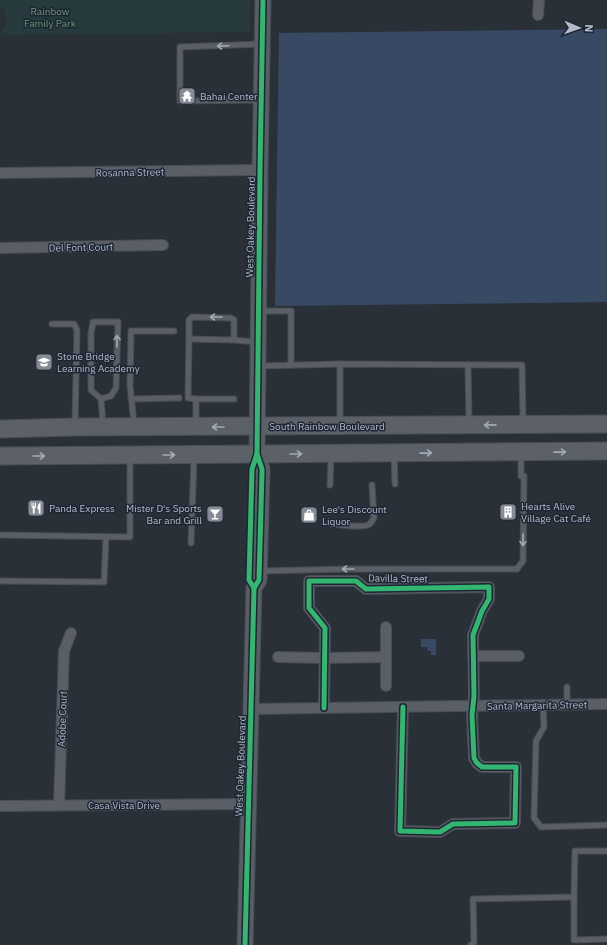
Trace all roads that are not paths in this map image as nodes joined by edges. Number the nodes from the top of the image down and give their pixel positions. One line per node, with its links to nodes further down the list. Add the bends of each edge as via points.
1 (263, 0): 4 (main road, West Oakey Boulevard)
2 (539, 0): 3 (street)
3 (538, 15)
4 (262, 44): 5 (main road, West Oakey Boulevard); 5 (lane, one-way to 5, via 180,47 180,101)
5 (261, 100): 6 (main road, West Oakey Boulevard)
6 (260, 170): 7 (street, Rosanna Street); 10 (main road, West Oakey Boulevard)
7 (0, 173)
8 (163, 246): 9 (street, Del Font Court)
9 (0, 248)
10 (258, 311): 15 (main road, West Oakey Boulevard); 17 (lane, via 291,311)
11 (52, 324): 31 (lane, via 74,324 77,330)
12 (174, 330): 22 (lane, via 131,331)
13 (189, 339): 14 (lane); 14 (lane, one-way to 13, via 234,320 231,318 192,317 189,320); 23 (lane, via 188,398)
14 (234, 340): 15 (lane)
15 (258, 342): 19 (main road, West Oakey Boulevard)
16 (340, 364): 17 (lane); 18 (lane); 30 (lane)
17 (291, 365): 19 (lane)
18 (468, 365): 27 (lane); 28 (lane, via 522,365)
19 (257, 366): 29 (main road, West Oakey Boulevard)
20 (179, 398): 22 (lane)
21 (102, 399): 21 (lane, one-way to 21, via 111,396 116,388 118,322 94,322 92,328 91,390); 32 (lane)
22 (131, 399): 33 (lane)
23 (196, 399): 24 (lane); 34 (lane)
24 (234, 399)
25 (543, 424): 26 (main road, South Rainbow Boulevard); 28 (main road, South Rainbow Boulevard); 38 (main road)
26 (607, 424)
27 (469, 425): 28 (main road, South Rainbow Boulevard, one-way to 27); 30 (main road, South Rainbow Boulevard)
28 (523, 425): 37 (main road)
29 (257, 426): 30 (main road, South Rainbow Boulevard); 34 (main road, South Rainbow Boulevard, one-way to 34); 40 (main road, West Oakey Boulevard)
30 (340, 426)
31 (75, 427): 32 (main road, South Rainbow Boulevard); 35 (main road, South Rainbow Boulevard)
32 (103, 427): 33 (main road, South Rainbow Boulevard)
33 (134, 427): 34 (main road, South Rainbow Boulevard)
34 (196, 427)
35 (0, 429)
36 (607, 451): 38 (main road, one-way to 36)
37 (521, 452): 38 (main road); 39 (main road, one-way to 37); 52 (lane, one-way to 52, via 521,476 524,476 523,561 517,569)
38 (542, 452)
39 (394, 453): 41 (main road); 46 (lane)
40 (257, 454): 41 (main road, one-way to 41); 43 (main road); 52 (main road, West Oakey Boulevard, via 262,469); 54 (main road, West Oakey Boulevard, via 252,469 250,523 249,580)
41 (331, 454): 47 (lane)
42 (130, 455): 43 (main road, one-way to 43); 44 (main road, one-way to 42); 50 (lane, via 130,537)
43 (194, 455): 51 (lane)
44 (0, 456)
45 (372, 484): 48 (lane, via 372,522 364,526)
46 (395, 484)
47 (330, 485)
48 (332, 524)
49 (0, 535): 50 (lane)
50 (106, 537): 53 (lane, via 104,582)
51 (191, 543)
52 (259, 571): 54 (main road, West Oakey Boulevard, via 259,580)
53 (0, 581)
54 (254, 588): 70 (main road, West Oakey Boulevard)
55 (386, 627): 59 (street)
56 (71, 633): 72 (street, Adobe Court, via 64,651)
57 (473, 656): 58 (street); 61 (street, Davilla Street, via 473,635 489,599 489,587 366,589 356,581 309,581 309,608 325,628); 67 (street)
58 (519, 656)
59 (386, 657): 61 (street); 62 (street)
60 (278, 658): 61 (street)
61 (325, 658): 69 (street)
62 (386, 686)
63 (567, 687): 66 (lane)
64 (607, 704): 66 (street, Santa Margarita Street)
65 (543, 705): 66 (street, Santa Margarita Street); 67 (street, Santa Margarita Street); 74 (lane, via 544,727 536,741 534,818 541,827)
66 (567, 705)
67 (474, 706): 68 (street, Santa Margarita Street); 68 (street, via 472,715 476,763 482,767 516,767 515,823 453,824 440,832 400,831)
68 (403, 707): 69 (street, Santa Margarita Street)
69 (324, 708): 70 (street, Santa Margarita Street)
70 (251, 709): 71 (main road, West Oakey Boulevard)
71 (248, 804): 72 (street, Casa Vista Drive); 78 (main road, West Oakey Boulevard)
72 (59, 805): 73 (street, Casa Vista Drive)
73 (0, 806)
74 (607, 825)
75 (607, 851): 76 (lane, via 575,851)
76 (574, 897): 77 (lane, via 574,940); 79 (lane, via 473,899 474,943)
77 (607, 939): 80 (lane)
78 (245, 945)
79 (471, 945)
80 (606, 945)

